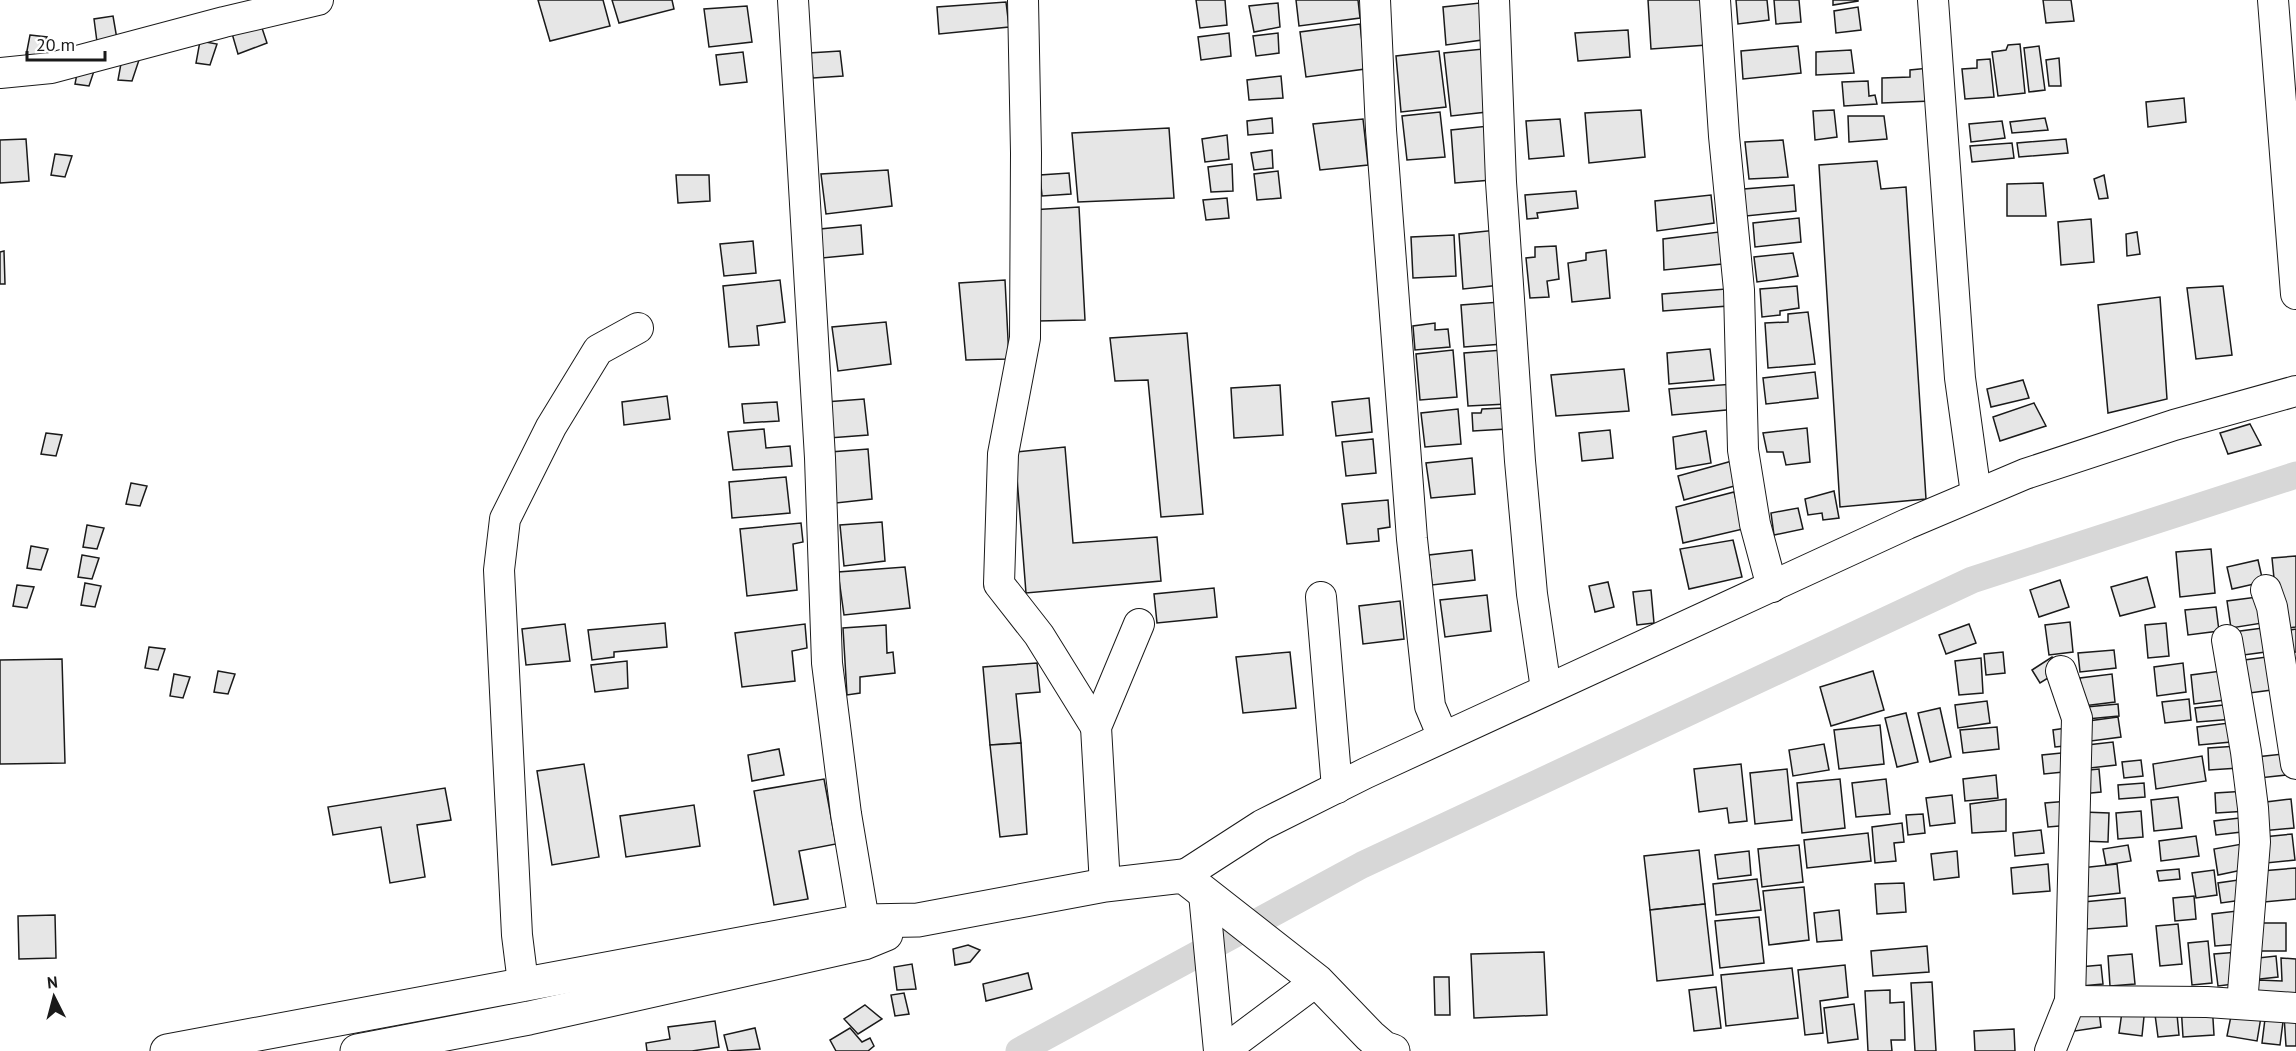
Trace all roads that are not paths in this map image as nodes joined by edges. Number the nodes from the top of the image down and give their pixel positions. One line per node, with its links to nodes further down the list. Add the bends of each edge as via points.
1 (318, 0): 9 (street, via 51,68)
2 (793, 0): 28 (street, via 820,458 827,663)
3 (1023, 0): 21 (street, via 1025,338 1004,454 999,584 1039,635)
4 (1375, 0): 22 (street, via 1380,130 1412,539 1430,706)
5 (1494, 0): 20 (street, via 1501,182 1520,461 1532,594)
6 (1715, 0): 14 (street, via 1739,290 1743,450 1755,524)
7 (1933, 0): 13 (street, via 1960,378)
8 (2273, 0): 10 (street)
9 (0, 73)
10 (2296, 294)
11 (638, 328): 30 (street, via 598,350 551,427 505,519 499,570 517,935)
12 (2296, 391): 13 (street, via 2163,429)
13 (1976, 494): 14 (street)
14 (1772, 587): 20 (street)
15 (2266, 590): 23 (street, via 2272,607)
16 (1321, 597): 24 (street)
17 (1139, 624): 21 (street)
18 (2227, 640): 32 (street, via 2246,752 2254,831)
19 (2061, 671): 31 (street, via 2078,718)
20 (1546, 689): 22 (street)
21 (1096, 727): 25 (street)
22 (1443, 737): 24 (street)
23 (2296, 765)
24 (1337, 788): 26 (street, via 1262,825)
25 (1105, 885): 26 (main road); 27 (main road)
26 (1193, 885): 29 (main road); 37 (street)
27 (918, 920): 28 (main road); 36 (main road, via 864,943 529,1018)
28 (864, 921): 30 (main road)
29 (1317, 981): 34 (main road); 37 (street)
30 (523, 983): 35 (main road)
31 (2070, 1001): 32 (street); 38 (street)
32 (2242, 1005): 33 (street)
33 (2296, 1008)
34 (1378, 1046)
35 (167, 1051)
36 (357, 1051)
37 (1221, 1051)
38 (2050, 1051)

